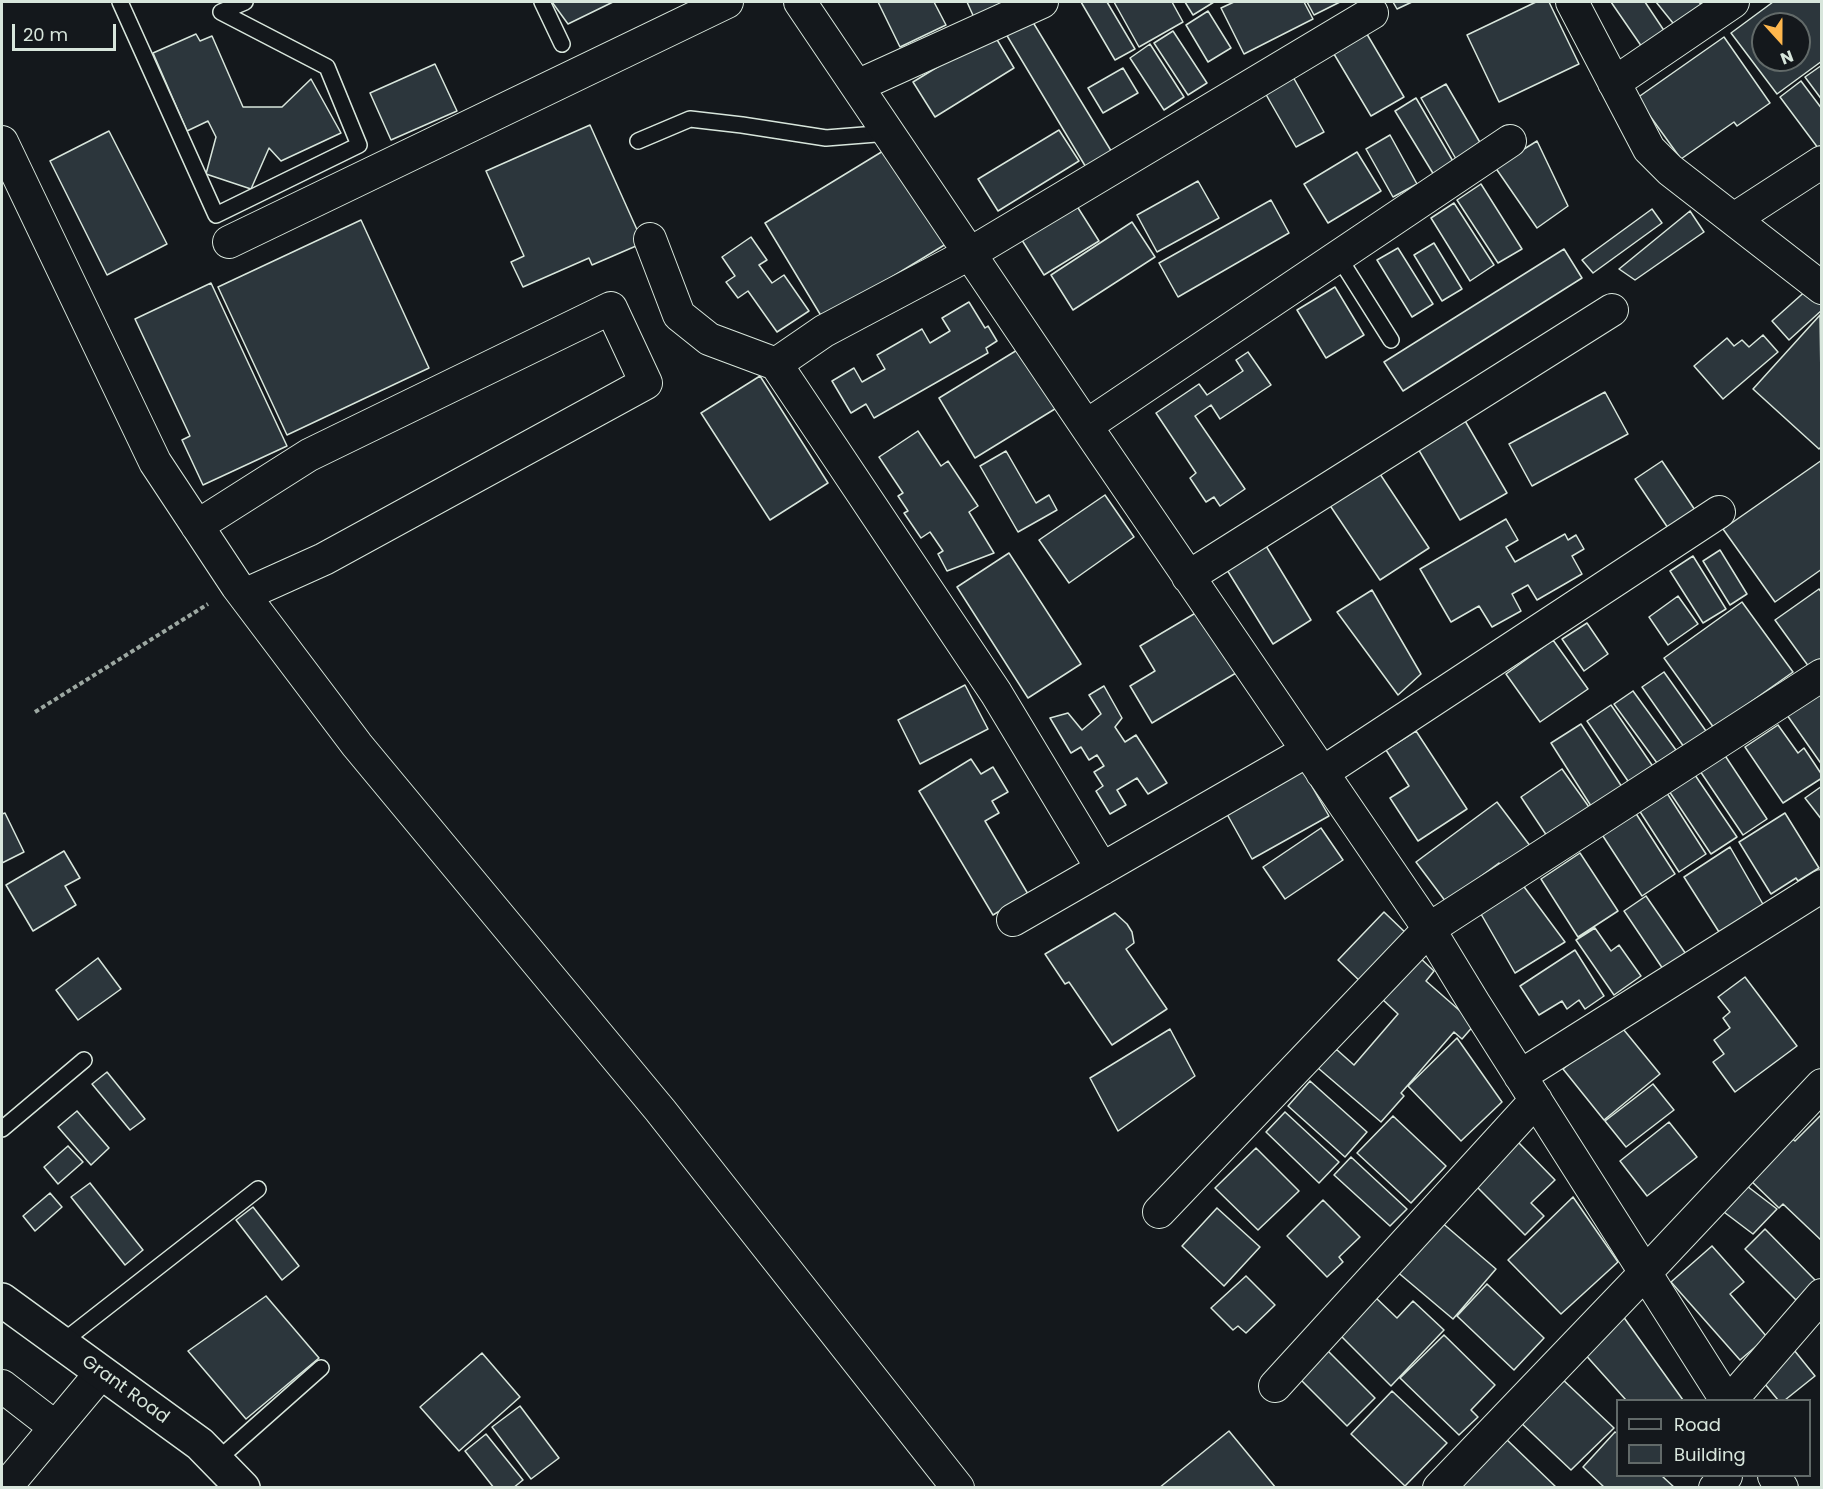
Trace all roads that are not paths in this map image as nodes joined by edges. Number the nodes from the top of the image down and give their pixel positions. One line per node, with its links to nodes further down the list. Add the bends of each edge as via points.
1 (120, 2): 2 (lane, via 216,215 358,145 327,67 221,12)
2 (245, 2)
3 (542, 2): 10 (lane)
4 (727, 2): 20 (street)
5 (801, 2): 12 (street)
6 (1042, 2): 12 (street)
7 (1572, 2): 11 (street)
8 (1733, 2): 11 (street)
9 (1372, 13): 21 (street)
10 (562, 44)
11 (1614, 83): 18 (street, via 1649,149)
12 (857, 86): 13 (street)
13 (889, 134): 14 (lane, via 826,138 690,119); 21 (street)
14 (638, 141)
15 (1510, 141): 22 (street)
16 (2, 142): 29 (street, via 155,462)
17 (1821, 162): 18 (street)
18 (1734, 219): 23 (street)
19 (650, 239): 26 (street, via 679,315 709,339)
20 (229, 242)
21 (969, 254): 26 (street, via 824,331); 27 (street)
22 (1338, 256): 25 (lane); 27 (street)
23 (1821, 288)
24 (1612, 310): 30 (street)
25 (1391, 340)
26 (776, 364): 34 (street, via 996,693)
27 (1086, 426): 30 (street)
28 (1719, 512): 33 (street)
29 (197, 526): 31 (street); 31 (street, via 309,455 611,308 646,383 324,559)
30 (1188, 577): 33 (street)
31 (240, 591): 58 (street, via 357,746 660,1110)
32 (1821, 675): 37 (street)
33 (1314, 762): 34 (street); 37 (street)
34 (1102, 869): 36 (street)
35 (1821, 886): 40 (street)
36 (1013, 920)
37 (1429, 929): 40 (street); 43 (street)
38 (84, 1060): 41 (lane)
39 (1821, 1085): 44 (street)
40 (1528, 1088): 44 (street); 51 (street)
41 (2, 1129)
42 (258, 1189): 47 (lane)
43 (1159, 1212)
44 (1645, 1273): 52 (street); 59 (street)
45 (1821, 1295): 53 (street)
46 (2, 1300): 47 (main road, Grant Road)
47 (61, 1343): 49 (main road, Grant Road)
48 (321, 1368): 55 (lane)
49 (101, 1372): 54 (street); 55 (main road, Grant Road, via 200,1444)
50 (2, 1386): 54 (street)
51 (1275, 1386)
52 (1727, 1399)
53 (1730, 1399)
54 (55, 1428): 56 (street)
55 (216, 1461): 57 (main road, Grant Road)
56 (5, 1488)
57 (243, 1488)
58 (958, 1488)
59 (1439, 1488)

